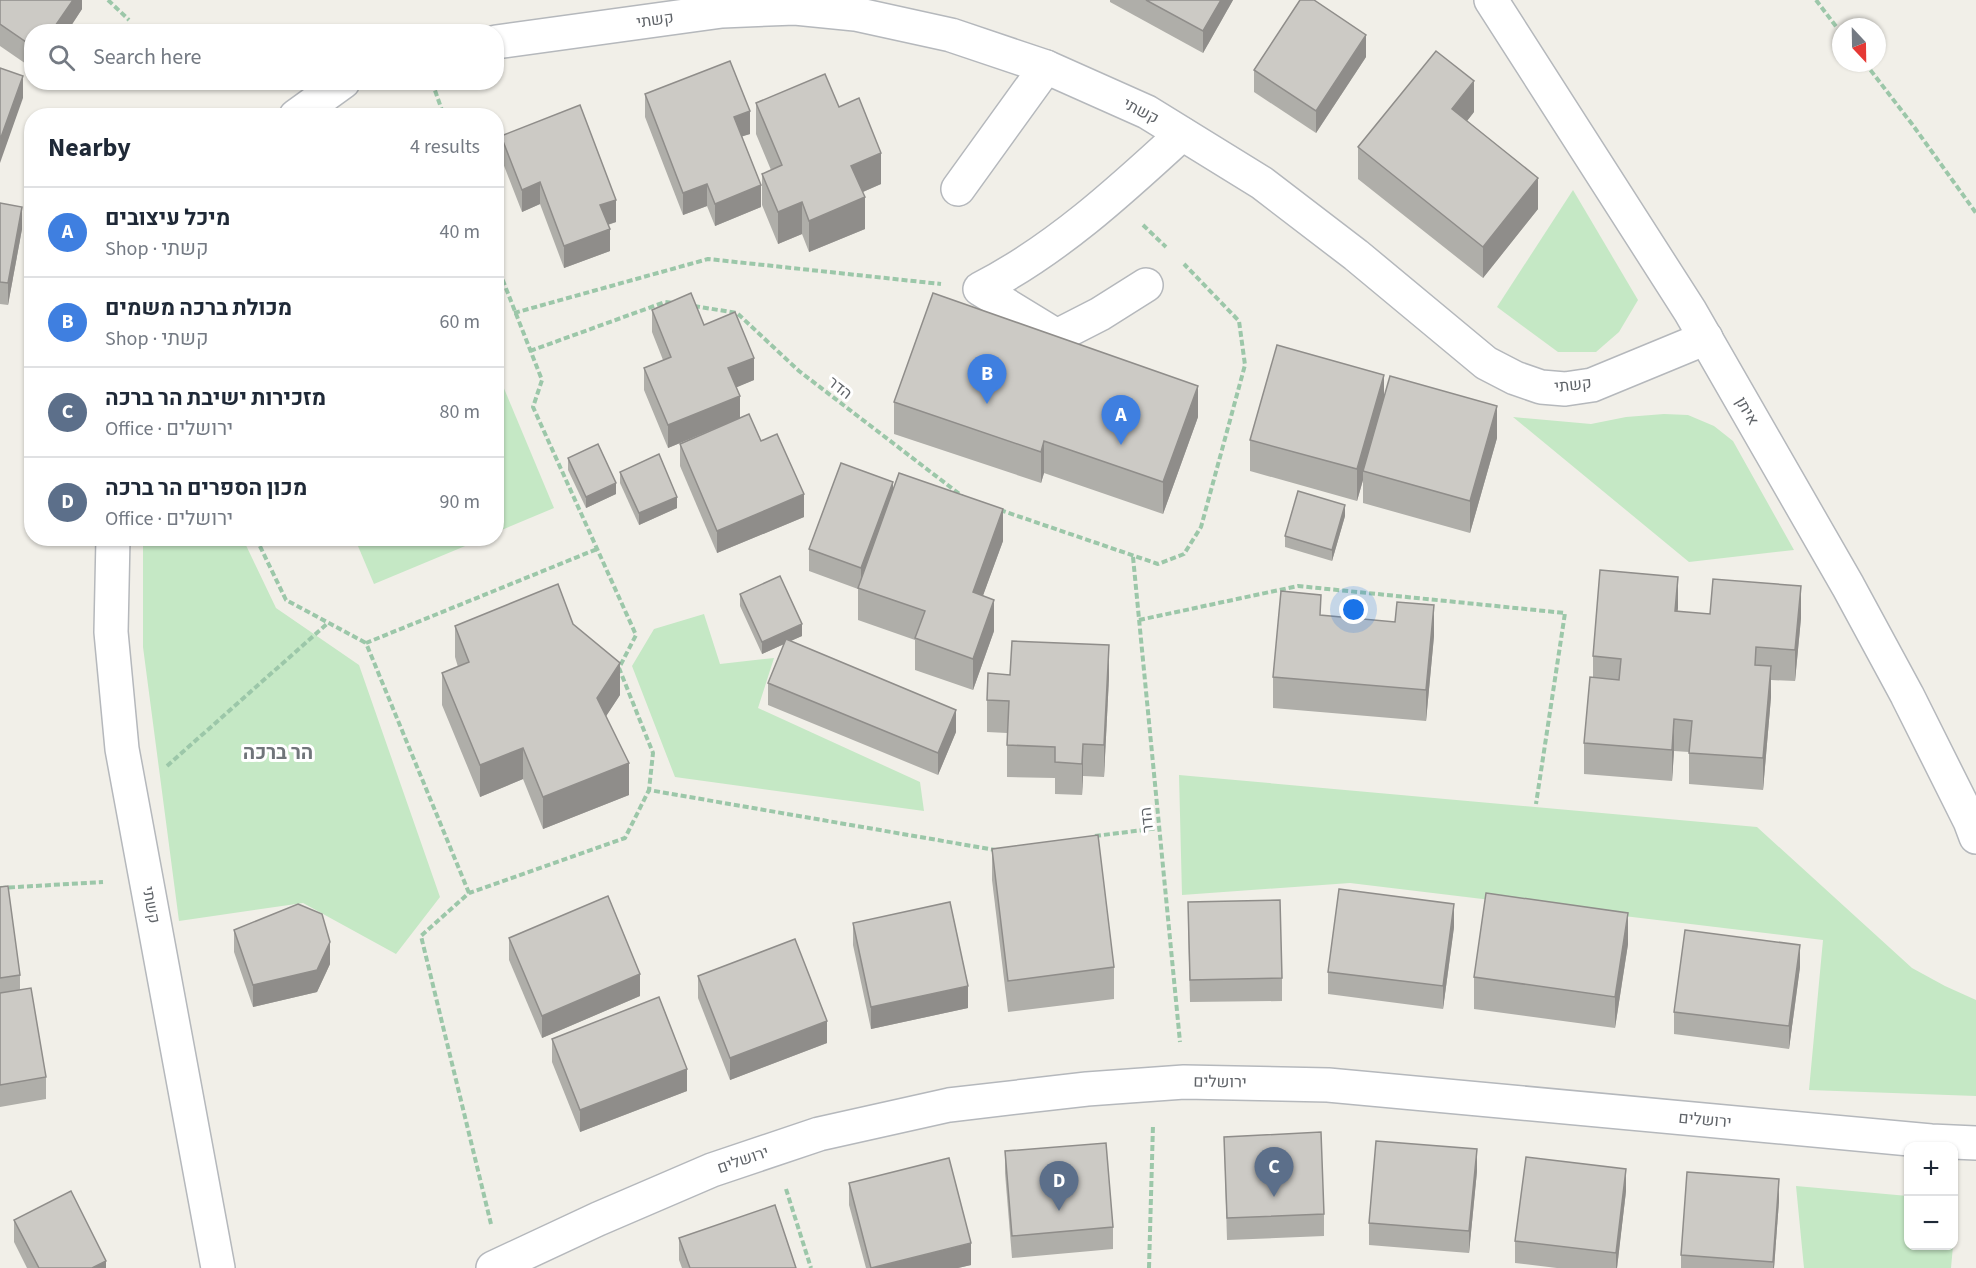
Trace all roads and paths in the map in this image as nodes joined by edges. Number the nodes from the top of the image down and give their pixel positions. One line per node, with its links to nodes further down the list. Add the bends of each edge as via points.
1 (108, 0): 4 (path)
2 (1491, 0): 23 (street, איתן)
3 (1816, 0): 5 (path)
4 (129, 20)
5 (1832, 21)
6 (504, 41): 7 (street, קשתי, via 722,11 795,8 855,14 951,35)
7 (1046, 67): 13 (street, קשתי, via 1147,112); 14 (street)
8 (1872, 72): 16 (path)
9 (332, 90): 11 (street)
10 (435, 90): 12 (path)
11 (307, 108)
12 (441, 108)
13 (1182, 134): 15 (street); 23 (street, קשתי, via 1262,183 1486,363 1515,378 1565,390 1592,386)
14 (958, 189)
15 (1112, 196): 17 (path); 21 (street, via 1012,273)
16 (1976, 213)
17 (1171, 252)
18 (1180, 260): 30 (path, via 1239,321 1245,365 1201,527 1184,554 1158,564)
19 (504, 285): 22 (path)
20 (1146, 285): 21 (street, via 1057,336)
21 (980, 289): 22 (path, via 708,259)
22 (514, 313): 24 (path)
23 (1706, 338): 39 (street, איתן, via 1897,675)
24 (530, 351): 25 (path, הדר, via 666,302 737,313 799,371 961,496); 29 (path, via 542,380 533,407)
25 (972, 500)
26 (993, 507): 30 (path)
27 (113, 546): 35 (street, קשתי, via 111,632 122,749)
28 (260, 546): 32 (path, via 286,600)
29 (597, 549): 33 (path); 34 (path, via 636,635 619,668 653,753)
30 (1133, 556): 31 (path, הדר)
31 (1139, 620): 36 (path, via 1298,586 1565,613); 37 (path, הדר)
32 (328, 623): 33 (path); 35 (path)
33 (366, 643): 43 (path)
34 (649, 790): 40 (path); 43 (path, via 625,838)
35 (131, 798): 41 (street, קשתי)
36 (1536, 804)
37 (1159, 828): 38 (path); 44 (path, הדר)
38 (1092, 837)
39 (1976, 837)
40 (1002, 849)
41 (146, 879): 42 (path); 48 (street, קשתי)
42 (0, 888)
43 (469, 893): 47 (path, via 421,936)
44 (1168, 1083): 45 (street, ירושלים, via 1328,1085); 46 (street, ירושלים, via 948,1105 819,1134); 50 (path, הדר)
45 (1976, 1143)
46 (774, 1149): 47 (street, ירושלים, via 712,1170); 49 (path)
47 (497, 1266)
48 (218, 1268)
49 (811, 1268)
50 (1149, 1268)

